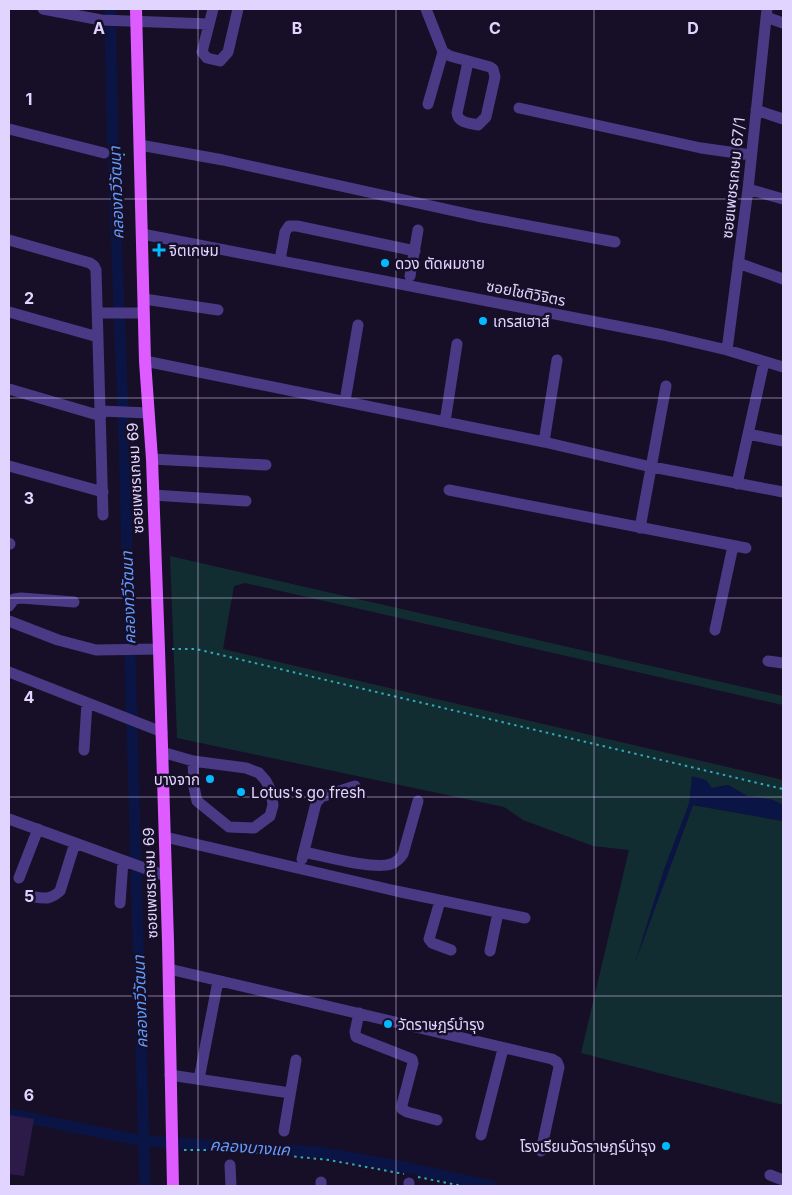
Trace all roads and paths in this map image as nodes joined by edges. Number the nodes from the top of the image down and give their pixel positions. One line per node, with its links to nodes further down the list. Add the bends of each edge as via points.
1 (43, 9): 6 (street, via 101,20)
2 (213, 9): 8 (street)
3 (238, 9): 8 (street, via 228,52 220,61 207,58 202,52)
4 (426, 9): 9 (street)
5 (767, 13): 7 (street); 13 (street, ซอยเพชรเกษม 67/1)
6 (132, 17): 8 (street); 16 (main road, ซอยเพชรเกษม 69)
7 (783, 23)
8 (209, 24)
9 (443, 52): 10 (street); 11 (street)
10 (468, 62): 10 (street, via 490,67 495,77 486,117 478,125 460,121 456,114)
11 (428, 104)
12 (519, 108): 18 (street, via 701,148)
13 (756, 110): 14 (street); 18 (street, ซอยเพชรเกษม 67/1)
14 (783, 119)
15 (9, 129): 17 (street)
16 (136, 150): 17 (path); 22 (main road, ซอยเพชรเกษม 69); 24 (street, via 223,160 477,216)
17 (104, 153)
18 (751, 155): 19 (street, ซอยเพชรเกษม 67/1)
19 (748, 189): 20 (street); 27 (street, ซอยเพชรเกษม 67/1)
20 (783, 199)
21 (418, 230): 25 (street)
22 (142, 234): 26 (street, ซอยโชติวิจิตร); 30 (main road, ซอยเพชรเกษม 69)
23 (9, 240): 33 (street, via 94,266)
24 (614, 242)
25 (415, 251): 26 (street, via 289,226); 28 (street)
26 (280, 260): 38 (street, ซอยโชติวิจิตร)
27 (738, 264): 29 (street); 38 (street, ซอยเพชรเกษม 67/1)
28 (410, 276)
29 (783, 279)
30 (144, 299): 31 (street); 34 (main road, ซอยเพชรเกษม 69)
31 (218, 310)
32 (9, 312): 36 (street)
33 (98, 313): 34 (street); 36 (street)
34 (139, 313): 40 (main road, ซอยเพชรเกษม 69)
35 (358, 325): 45 (street)
36 (98, 337): 46 (street)
37 (457, 344): 48 (street)
38 (727, 350): 41 (street, ซอยโชติวิจิตร)
39 (557, 360): 51 (street)
40 (145, 361): 45 (street); 47 (main road, ซอยเพชรเกษม 69)
41 (764, 362): 42 (street, ซอยโชติวิจิตร); 49 (street)
42 (783, 367)
43 (666, 386): 55 (street)
44 (9, 390): 46 (street)
45 (345, 401): 48 (street)
46 (104, 413): 47 (street); 58 (street)
47 (143, 413): 52 (main road, ซอยเพชรเกษม 69)
48 (445, 422): 51 (street)
49 (748, 434): 50 (street); 56 (street)
50 (783, 441)
51 (544, 442): 55 (street)
52 (152, 459): 53 (street); 60 (main road, ซอยเพชรเกษม 69)
53 (266, 465)
54 (9, 466): 58 (street)
55 (650, 467): 56 (street); 63 (street)
56 (737, 484): 59 (street)
57 (448, 490): 63 (street)
58 (103, 492): 62 (street)
59 (783, 492)
60 (153, 494): 61 (street); 70 (main road, ซอยเพชรเกษม 69)
61 (246, 501)
62 (103, 515)
63 (640, 528): 64 (street)
64 (733, 546): 65 (street); 69 (street)
65 (746, 548)
66 (74, 602): 67 (street, via 22,598 14,599)
67 (9, 606)
68 (9, 621): 70 (street, via 96,650)
69 (715, 630)
70 (153, 649): 75 (main road, ซอยเพชรเกษม 69); 80 (path, via 196,649)
71 (768, 661): 72 (street)
72 (783, 663)
73 (9, 673): 74 (street)
74 (87, 703): 75 (street); 76 (street)
75 (156, 730): 77 (main road, ซอยเพชรเกษม 69)
76 (84, 750)
77 (162, 752): 78 (street); 84 (main road, ซอยเพชรเกษม 69)
78 (193, 761): 78 (street, via 197,801 230,827 254,828 270,816 273,805 271,791 259,773 246,768)
79 (355, 786): 86 (street, via 321,797 316,803)
80 (783, 788)
81 (418, 800): 86 (street, via 399,860 371,865)
82 (9, 819): 83 (street)
83 (38, 829): 85 (street); 90 (street)
84 (165, 837): 88 (street); 89 (main road, ซอยเพชรเกษม 69)
85 (75, 843): 87 (street); 91 (street, via 60,892 48,899)
86 (304, 852): 88 (street)
87 (124, 861): 89 (street); 93 (street)
88 (300, 868): 92 (street)
89 (160, 874): 98 (main road, ซอยเพชรเกษม 69)
90 (19, 878)
91 (34, 898)
92 (440, 901): 94 (street); 96 (street, via 429,939)
93 (120, 902)
94 (498, 913): 95 (street); 97 (street)
95 (525, 918)
96 (451, 950)
97 (490, 951)
98 (169, 969): 99 (street); 103 (main road, ซอยเพชรเกษม 69)
99 (218, 981): 100 (street); 104 (street)
100 (359, 1014): 101 (street); 106 (street, via 356,1037 412,1059 402,1109)
101 (503, 1049): 108 (street); 109 (street, via 552,1059 559,1067)
102 (296, 1060): 105 (street)
103 (170, 1074): 104 (street); 115 (main road, ซอยเพชรเกษม 69)
104 (199, 1079): 105 (street)
105 (290, 1093): 107 (street)
106 (437, 1120)
107 (284, 1131)
108 (481, 1135)
109 (541, 1151)
110 (184, 1158): 113 (path, via 184,1149 230,1150 329,1160)
111 (230, 1165): 116 (street)
112 (770, 1175): 114 (street)
113 (410, 1180): 117 (path)
114 (783, 1180)
115 (173, 1186)
116 (231, 1186)
117 (462, 1186)

